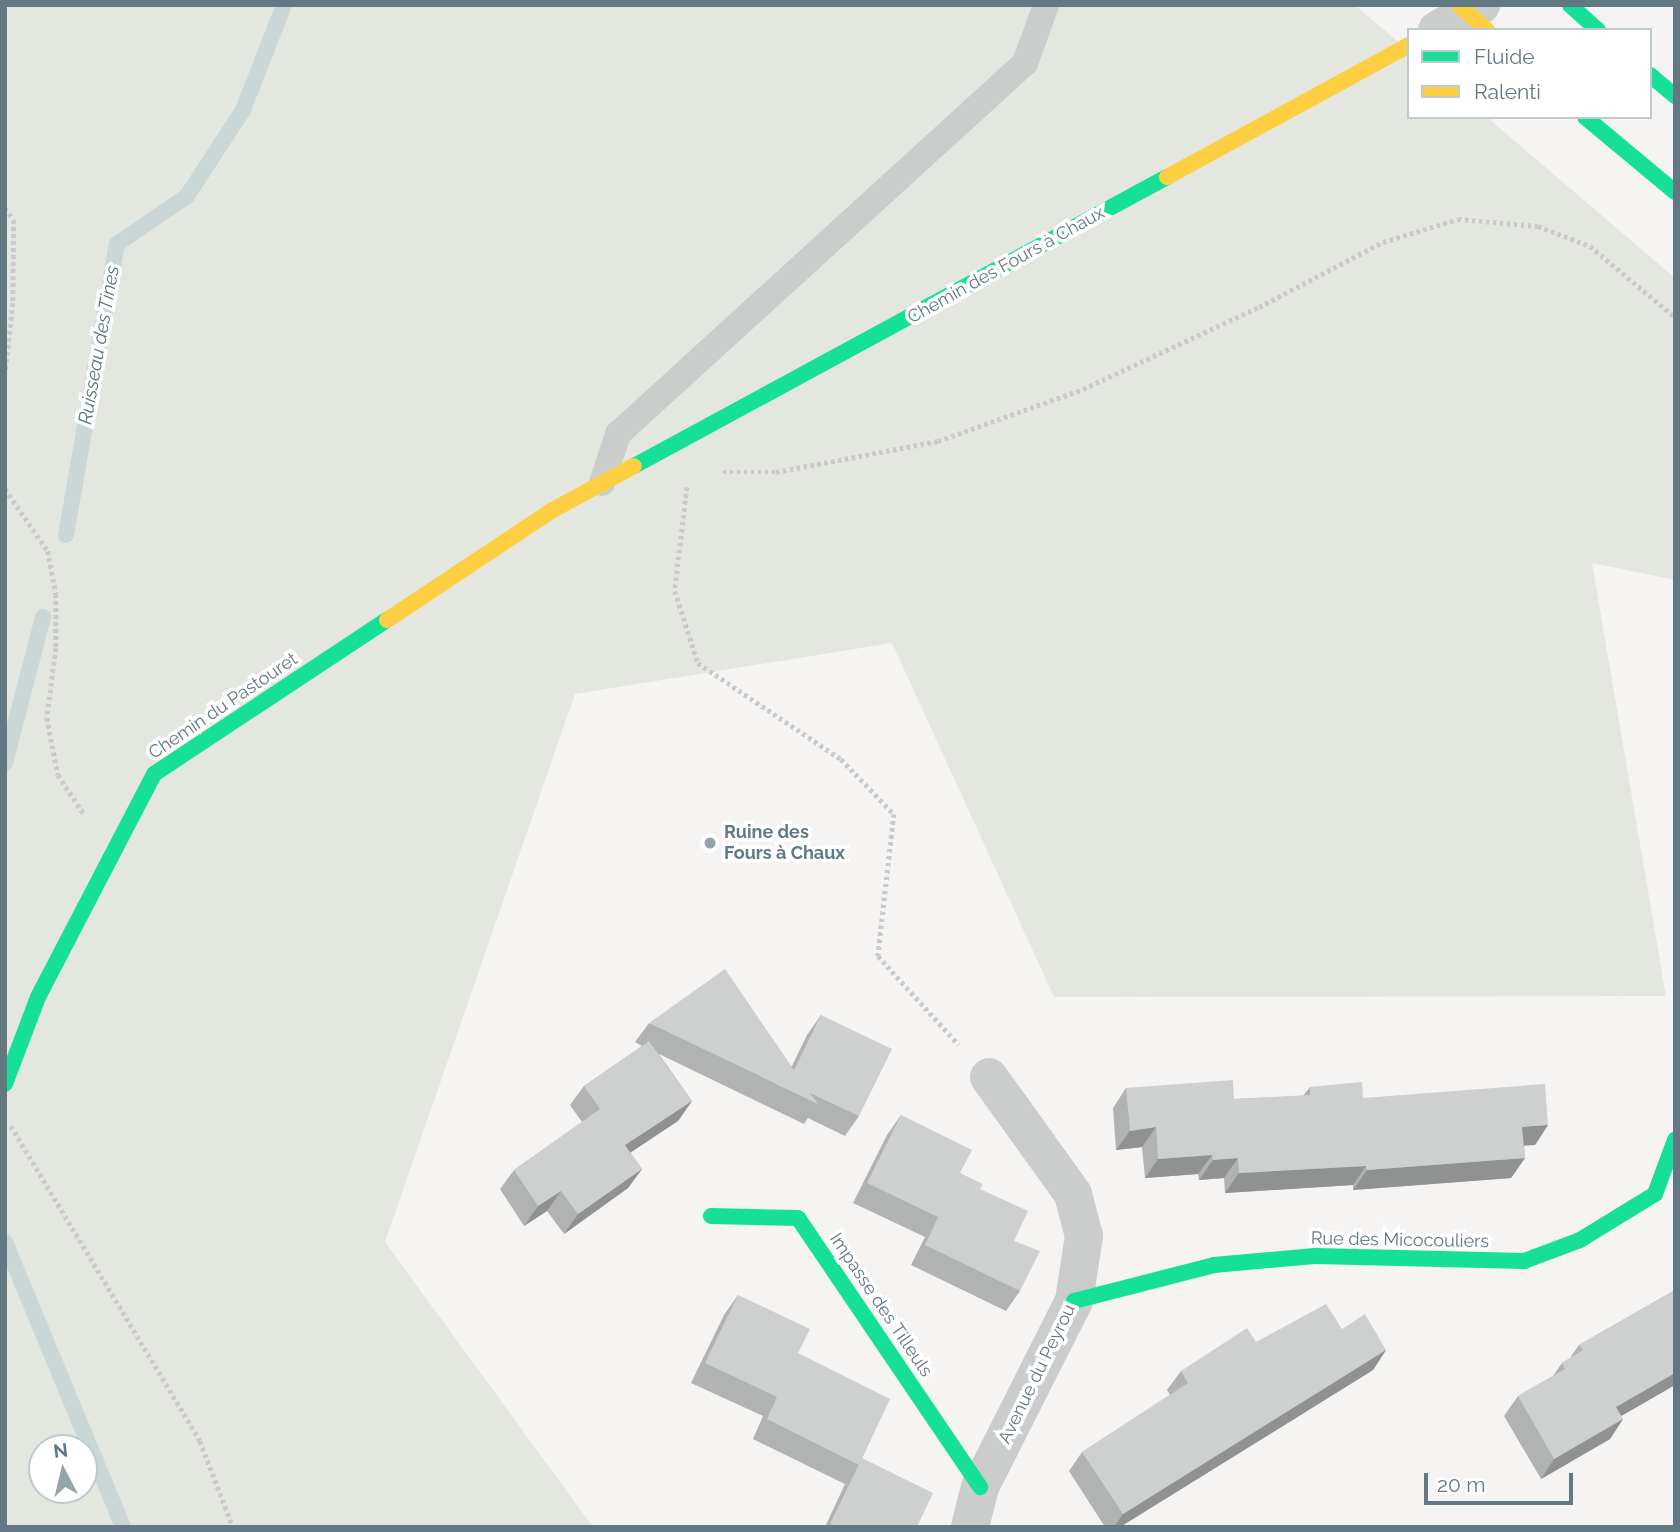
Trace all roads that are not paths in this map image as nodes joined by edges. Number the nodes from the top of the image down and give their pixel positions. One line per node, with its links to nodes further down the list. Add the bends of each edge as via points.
1 (1046, 5): 13 (lane, via 1025,63 618,435)
2 (1459, 5): 6 (street)
3 (1481, 5): 5 (street)
4 (1570, 5): 7 (street)
5 (1441, 28)
6 (1485, 28)
7 (1596, 28)
8 (1407, 46): 13 (street, Chemin des Fours à Chaux)
9 (1652, 77): 10 (street)
10 (1675, 96)
11 (1587, 119): 12 (street)
12 (1675, 192)
13 (602, 483): 15 (street, Chemin du Pastouret, via 551,511 154,774 38,997)
14 (989, 1077): 18 (street, Avenue du Peyrou, via 1073,1194 1084,1236)
15 (5, 1084)
16 (1675, 1140): 18 (street, Rue des Micocouliers, via 1655,1194 1580,1240 1524,1261 1315,1256 1214,1265)
17 (711, 1216): 19 (street, Impasse des Tilleuls, via 798,1218)
18 (1074, 1301): 19 (street, Avenue du Peyrou)
19 (980, 1487): 20 (street, Avenue du Peyrou)
20 (970, 1527)

